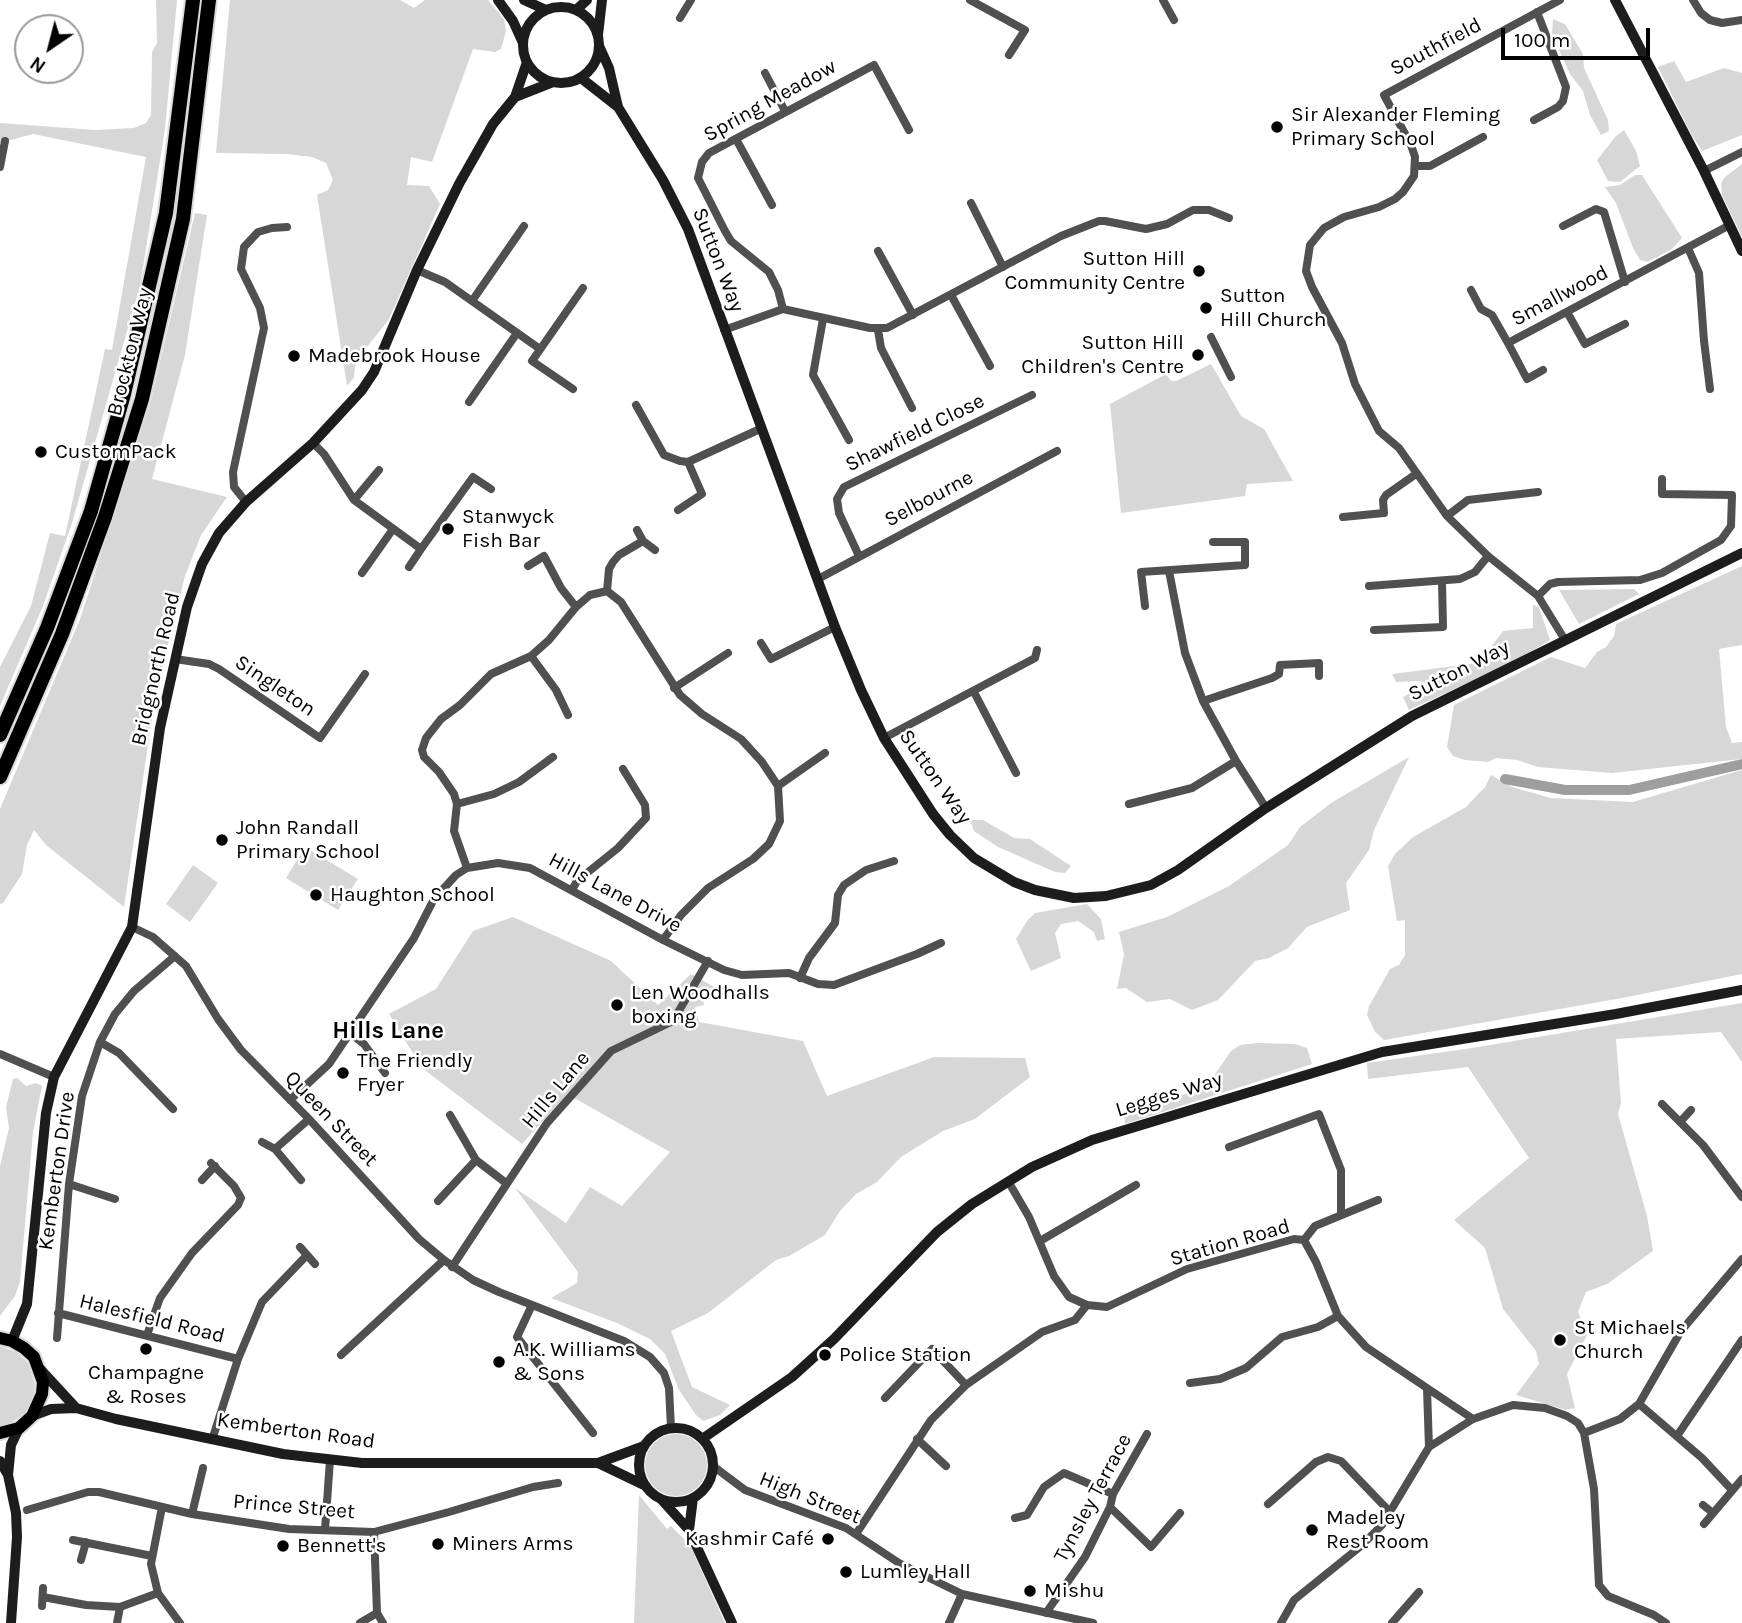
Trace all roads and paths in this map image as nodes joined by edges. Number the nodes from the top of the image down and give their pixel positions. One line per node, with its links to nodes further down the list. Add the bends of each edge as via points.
1 (193, 0): 125 (highway, Brockton Way, via 166,213 124,394 91,511)
2 (209, 0): 132 (highway, Brockton Way, via 183,219 142,399 62,634)
3 (498, 0): 20 (street)
4 (523, 0): 13 (street)
5 (587, 0): 14 (street)
6 (602, 0): 19 (street)
7 (691, 0): 16 (street)
8 (970, 0): 22 (street, via 1025,30)
9 (1163, 0): 17 (street)
10 (1560, 0): 15 (street, Southfield)
11 (1615, 0): 38 (street)
12 (1693, 0): 18 (street, via 1710,20)
13 (546, 10): 14 (street); 20 (street, via 530,23)
14 (576, 10): 19 (street, via 592,22)
15 (1537, 12): 30 (street, via 1566,87 1558,107); 36 (street, Southfield, via 1384,95 1411,145)
16 (680, 18)
17 (1174, 20)
18 (1742, 20)
19 (598, 35): 21 (street)
20 (523, 43): 23 (street)
21 (600, 48): 25 (street, via 593,67); 28 (street, Sutton Way)
22 (1009, 55)
23 (527, 62): 26 (street, via 536,74); 27 (street, Bridgnorth Road)
24 (765, 73): 29 (street)
25 (581, 78): 26 (street); 28 (street, Sutton Way)
26 (553, 82): 27 (street)
27 (515, 97): 50 (street, Bridgnorth Road, via 493,124 458,184)
28 (618, 107): 61 (street, Sutton Way, via 688,229)
29 (785, 111): 31 (street, Spring Meadow, via 874,65); 33 (street, Spring Meadow)
30 (1534, 120)
31 (909, 130)
32 (1483, 137): 36 (street, via 1430,166)
33 (736, 139): 40 (street); 56 (street, Spring Meadow, via 705,157 698,178 731,241 769,272)
34 (5, 141): 37 (street)
35 (1742, 152): 38 (street)
36 (1415, 166): 82 (street, via 1410,184 1395,199 1324,228 1310,245 1306,261 1308,279 1342,343 1355,384 1380,430 1399,447)
37 (0, 167)
38 (1704, 171): 44 (street)
39 (971, 203): 49 (street)
40 (772, 205)
41 (1229, 218): 49 (street, via 1193,210 1146,229 1099,221)
42 (524, 226): 55 (street)
43 (1563, 226): 51 (street, via 1595,209 1604,212)
44 (1728, 226): 46 (street, Smallwood); 48 (street)
45 (287, 227): 87 (street, via 258,232 244,247 241,269 264,328 233,472 234,487)
46 (1688, 248): 51 (street, Smallwood); 71 (street, via 1699,273)
47 (878, 251): 58 (street)
48 (1742, 251)
49 (1003, 267): 54 (street)
50 (417, 270): 55 (street); 78 (street, Bridgnorth Road, via 374,372 349,407)
51 (1625, 282): 57 (street, Smallwood)
52 (583, 288): 66 (street)
53 (1471, 290): 65 (street, Smallwood)
54 (951, 295): 58 (street); 67 (street)
55 (472, 301): 63 (street)
56 (783, 309): 59 (street); 61 (street)
57 (1567, 312): 60 (street, via 1585,344); 65 (street, Smallwood)
58 (913, 315): 62 (street)
59 (823, 319): 62 (street); 77 (street, via 813,375)
60 (1625, 324)
61 (724, 330): 76 (street, Sutton Way)
62 (878, 330): 75 (street, via 881,348)
63 (517, 333): 66 (street); 73 (street)
64 (1211, 337): 69 (street)
65 (1508, 343): 68 (street, via 1527,379)
66 (540, 349): 70 (street, via 531,361)
67 (990, 366)
68 (1543, 369)
69 (1231, 377)
70 (573, 389)
71 (1710, 389)
72 (1032, 395): 98 (street, Shawfield Close, via 844,488 837,499 839,513)
73 (469, 401)
74 (635, 405): 80 (street, via 664,455)
75 (912, 408)
76 (761, 429): 80 (street); 104 (street, Sutton Way)
77 (849, 440)
78 (313, 443): 86 (street); 87 (street, Bridgnorth Road)
79 (1057, 451): 98 (street, Selbourne)
80 (688, 462): 88 (street, via 702,494)
81 (379, 470): 86 (street)
82 (1416, 474): 89 (street); 90 (street, via 1386,495 1384,513)
83 (1662, 479): 108 (street, via 1662,494 1732,495 1731,526 1721,540 1651,576 1621,582 1558,582)
84 (491, 489): 95 (street, via 473,477)
85 (1538, 492): 89 (street, via 1468,500)
86 (354, 500): 91 (street)
87 (246, 502): 118 (street, Bridgnorth Road, via 219,533 202,564)
88 (678, 510)
89 (1447, 516): 99 (street)
90 (1343, 517)
91 (393, 529): 95 (street); 103 (street)
92 (637, 530): 93 (street)
93 (643, 541): 96 (street); 107 (street, via 613,562)
94 (1213, 542): 102 (street, via 1245,542 1245,565)
95 (421, 549): 100 (street)
96 (654, 550)
97 (1742, 553): 113 (street, Sutton Way)
98 (859, 556): 104 (street, Selbourne)
99 (1488, 556): 105 (street, via 1468,576); 108 (street)
100 (409, 566)
101 (528, 566): 109 (street, via 544,556)
102 (1169, 570): 110 (street, via 1141,572); 123 (street, via 1185,653)
103 (362, 573)
104 (818, 579): 111 (street, Sutton Way)
105 (1441, 582): 106 (street); 112 (street, via 1443,627)
106 (1369, 586)
107 (607, 591): 109 (street, via 590,595); 121 (street, via 621,602)
108 (1538, 596): 113 (street)
109 (576, 607): 117 (street)
110 (1144, 607)
111 (835, 627): 114 (street, via 771,659); 126 (street, Sutton Way)
112 (1374, 630)
113 (1565, 640): 136 (street, Sutton Way, via 1412,716)
114 (761, 643)
115 (1037, 650): 122 (street, via 1035,658)
116 (728, 653): 121 (street)
117 (531, 656): 124 (street); 134 (street, via 491,674 425,738 424,757 449,785)
118 (175, 659): 119 (street, Singleton, via 219,669 320,738); 140 (street, Bridgnorth Road, via 160,728)
119 (365, 674)
120 (1319, 676): 123 (street, via 1319,663 1280,665 1279,674 1272,678)
121 (674, 688): 133 (street, via 690,706 741,738)
122 (974, 692): 126 (street); 131 (street)
123 (1203, 701): 129 (street)
124 (569, 715)
125 (0, 735)
126 (884, 738): 136 (street, Sutton Way, via 933,814 974,858 1014,882 1064,897 1106,896 1151,885)
127 (825, 753): 133 (street)
128 (553, 757): 134 (street, via 519,782)
129 (1236, 761): 135 (street, via 1192,788); 136 (street)
130 (623, 769): 139 (street, via 645,805 646,818)
131 (1016, 773)
132 (0, 777)
133 (778, 786): 141 (street, via 780,821 769,844 708,888)
134 (457, 804): 138 (street, via 454,831)
135 (1129, 804)
136 (1266, 808)
137 (894, 861): 145 (street, via 866,870 844,885 838,895 835,923)
138 (467, 868): 139 (street, Hills Lane Drive, via 513,863); 147 (street, via 434,898 414,938)
139 (572, 890): 141 (street, Hills Lane Drive)
140 (132, 927): 143 (street, Queen Street); 151 (street, Bridgnorth Road)
141 (663, 940): 144 (street, Hills Lane Drive)
142 (941, 943): 145 (street, Hills Lane Drive, via 841,984)
143 (175, 956): 148 (street, Kemberton Drive, via 134,991); 152 (street, Queen Street, via 241,1050)
144 (708, 961): 145 (street, Hills Lane Drive, via 732,973 789,973); 168 (street, Hills Lane, via 673,1021 611,1051 547,1123)
145 (800, 978)
146 (1742, 989): 167 (street, Legges Way, via 1347,1061 1092,1140)
147 (350, 1033): 150 (street); 152 (street, via 329,1064)
148 (100, 1042): 154 (street, via 119,1053); 169 (street, Kemberton Drive, via 82,1096)
149 (0, 1054): 151 (street)
150 (385, 1073)
151 (54, 1077): 189 (street, Bridgnorth Road, via 46,1113 27,1304)
152 (290, 1100): 157 (street, Queen Street)
153 (1662, 1104): 158 (street)
154 (173, 1109)
155 (1691, 1110): 158 (street)
156 (450, 1115): 164 (street)
157 (309, 1119): 162 (street); 181 (street, Queen Street, via 419,1239)
158 (1680, 1122): 171 (street)
159 (1247, 1141): 161 (street); 163 (street); 175 (street, via 1319,1114 1341,1170)
160 (262, 1142): 162 (street)
161 (1229, 1147)
162 (275, 1149): 166 (street)
163 (1251, 1151)
164 (476, 1160): 168 (street); 173 (street)
165 (202, 1180): 188 (street, via 213,1164 234,1186 238,1205 192,1253 160,1298)
166 (301, 1180)
167 (1008, 1181): 177 (street); 213 (street, Legges Way, via 937,1232 792,1377)
168 (506, 1182): 183 (street, Hills Lane)
169 (69, 1184): 172 (street); 186 (street, Kemberton Drive)
170 (1136, 1185): 177 (street)
171 (1742, 1197)
172 (115, 1199)
173 (438, 1200)
174 (1378, 1200): 175 (street)
175 (1341, 1215): 176 (street, via 1315,1226)
176 (1304, 1240): 185 (street, Station Road, via 1284,1241 1186,1269 1107,1307); 187 (street, Station Road)
177 (1040, 1241): 185 (street, via 1054,1276 1069,1297)
178 (300, 1247): 179 (street)
179 (307, 1255): 182 (street); 194 (street, via 262,1302)
180 (1742, 1259): 202 (street, via 1681,1331)
181 (444, 1260): 183 (street, Queen Street); 193 (street)
182 (315, 1264)
183 (452, 1267): 184 (street, Queen Street)
184 (532, 1305): 207 (street, Queen Street, via 624,1341 650,1357 664,1373 669,1388); 209 (street, via 517,1337)
185 (1087, 1305): 198 (street, Station Road, via 1075,1320 1042,1332)
186 (58, 1313): 188 (street, Halesfield Road); 190 (street, Kemberton Drive)
187 (1338, 1315): 196 (street, via 1318,1327 1282,1337 1245,1368); 199 (street, Station Road, via 1366,1347)
188 (147, 1335): 194 (street, Halesfield Road)
189 (6, 1339): 195 (main road, via 34,1357)
190 (57, 1339)
191 (1742, 1340): 192 (street)
192 (1739, 1352): 212 (street)
193 (341, 1355)
194 (238, 1359): 215 (street)
195 (40, 1370): 203 (street); 204 (main road, via 42,1394)
196 (1207, 1381): 197 (street); 200 (street)
197 (1190, 1383)
198 (967, 1385): 201 (street, via 932,1349); 214 (street, Station Road)
199 (1427, 1389): 205 (street, Station Road); 217 (street)
200 (1209, 1391)
201 (885, 1398)
202 (1639, 1404): 210 (street, via 1620,1419); 212 (street)
203 (76, 1408): 204 (street, Kemberton Road); 215 (street, Kemberton Road)
204 (32, 1416): 206 (main road)
205 (1473, 1419): 210 (street, via 1513,1405 1528,1405 1567,1416); 217 (street)
206 (19, 1428): 208 (main road); 224 (street, via 11,1446)
207 (671, 1428): 213 (street); 216 (street)
208 (0, 1433)
209 (593, 1433)
210 (1584, 1433): 268 (street, via 1594,1489 1602,1592)
211 (1147, 1434): 229 (street, Tynsley Terrace)
212 (1677, 1436): 228 (street)
213 (702, 1439): 221 (street)
214 (917, 1439): 222 (street); 246 (street, Station Road)
215 (212, 1440): 218 (street, Kemberton Road)
216 (644, 1446): 220 (street, Kemberton Road); 227 (street, via 639,1467)
217 (1429, 1447): 237 (street)
218 (330, 1460): 220 (street, Kemberton Road); 243 (street)
219 (0, 1461): 224 (street)
220 (597, 1463): 227 (street, Kemberton Road)
221 (713, 1466): 230 (street, via 702,1492); 246 (street, High Street, via 744,1490)
222 (946, 1466)
223 (203, 1468): 240 (street)
224 (8, 1475): 258 (street, via 17,1537)
225 (1742, 1479): 228 (street)
226 (558, 1483): 245 (street, Prince Street)
227 (646, 1486): 231 (street)
228 (1732, 1490): 239 (street)
229 (1113, 1494): 235 (street, Tynsley Terrace); 241 (street, via 1064,1472 1044,1487 1027,1515)
230 (693, 1498): 231 (street); 244 (street)
231 (661, 1499): 244 (street)
232 (1268, 1504): 237 (street, via 1328,1457 1341,1461)
233 (1703, 1506): 239 (street)
234 (162, 1507): 236 (street, Prince Street, via 88,1492); 240 (street, Prince Street); 249 (street)
235 (1110, 1507): 238 (street, via 1151,1547); 256 (street, Tynsley Terrace, via 1085,1557)
236 (27, 1510)
237 (1390, 1512): 266 (street, via 1361,1546 1294,1600)
238 (1180, 1513)
239 (1713, 1513): 242 (street)
240 (192, 1514): 243 (street, Prince Street)
241 (1015, 1518)
242 (1704, 1524)
243 (325, 1530): 245 (street, Prince Street)
244 (689, 1530): 263 (street)
245 (374, 1531): 257 (street)
246 (856, 1534): 253 (street, High Street, via 899,1563)
247 (73, 1540): 248 (street)
248 (86, 1542): 249 (street); 250 (street)
249 (152, 1556): 252 (street)
250 (82, 1560)
251 (1419, 1591): 267 (street)
252 (158, 1593): 255 (street); 260 (street)
253 (962, 1594): 256 (street, High Street); 264 (street)
254 (43, 1597): 255 (street)
255 (120, 1607): 259 (street)
256 (1046, 1613): 265 (street, High Street)
257 (377, 1614): 261 (street); 262 (street)
258 (11, 1623)
259 (117, 1623)
260 (180, 1623)
261 (360, 1623)
262 (383, 1623)
263 (732, 1623)
264 (949, 1623)
265 (1093, 1623)
266 (1281, 1623)
267 (1392, 1623)
268 (1667, 1623)

